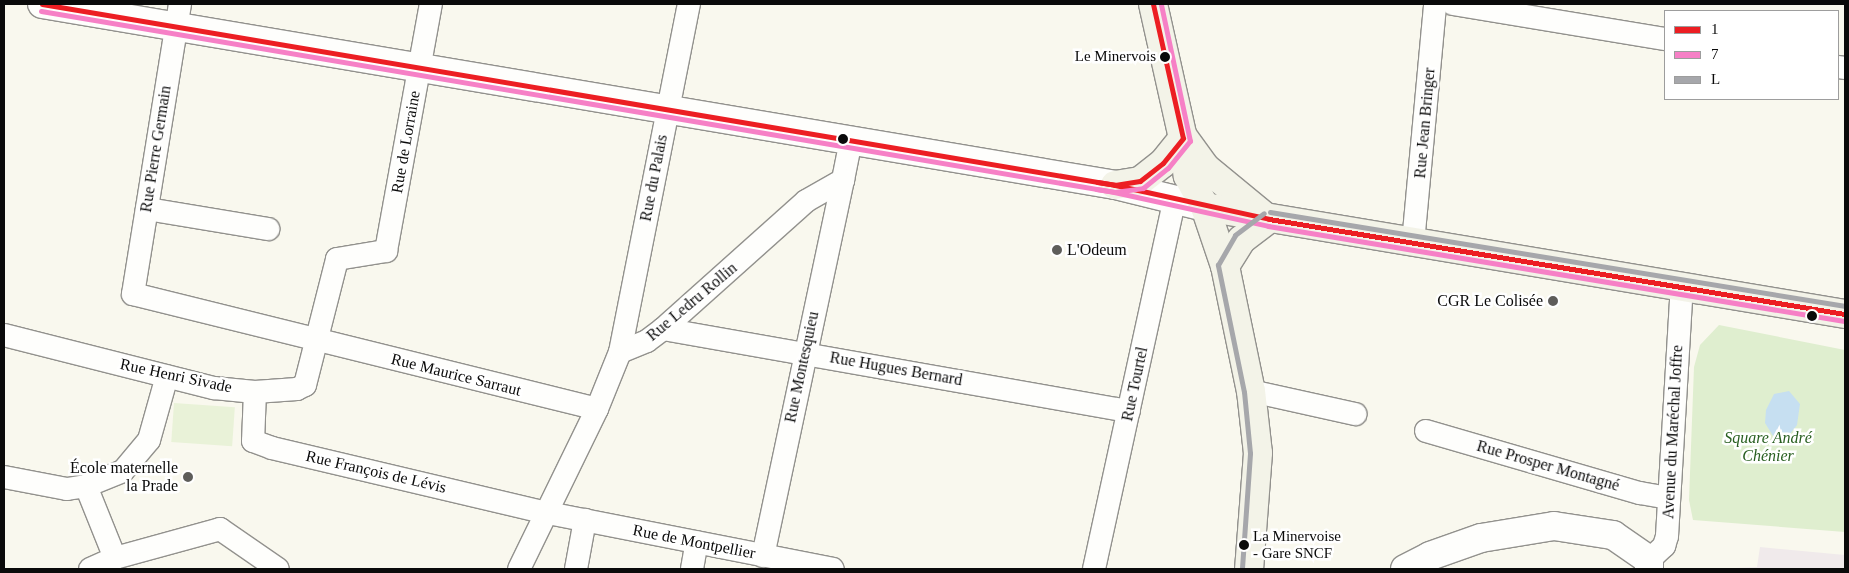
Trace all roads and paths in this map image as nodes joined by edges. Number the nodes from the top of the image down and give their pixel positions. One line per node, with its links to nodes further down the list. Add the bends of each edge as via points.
1 (42, 4): 7 (street)
2 (431, 4): 9 (street, Rue de Lorraine)
3 (689, 4): 10 (street, Rue du Palais)
4 (1153, 4): 11 (main road)
5 (1435, 4): 20 (street, Rue Jean Bringer)
6 (1453, 4): 8 (street)
7 (178, 15): 9 (street); 17 (street, Rue Pierre Germain)
8 (1664, 39)
9 (419, 67): 10 (street); 27 (street, Rue de Lorraine, via 386,251 337,259)
10 (667, 109): 12 (street); 28 (street, Rue du Palais)
11 (1183, 138): 14 (main road, via 1163,163 1140,181); 16 (main road, via 1188,176); 18 (main road, via 1206,168 1241,200)
12 (851, 140): 13 (street); 14 (street)
13 (842, 180): 25 (street, Rue Ledru Rollin, via 806,201); 29 (street, Rue Montesquieu)
14 (1115, 185): 15 (street)
15 (1175, 198): 16 (street); 34 (street, Rue Tourtel)
16 (1205, 207): 18 (main road); 21 (main road)
17 (147, 210): 19 (street); 23 (street, Rue Pierre Germain)
18 (1269, 219): 20 (main road); 21 (main road, via 1241,240)
19 (268, 229)
20 (1414, 243): 22 (main road)
21 (1225, 266): 31 (main road)
22 (1682, 287): 24 (main road); 39 (street, Avenue du Maréchal Joffre)
23 (134, 294): 27 (street, Rue Maurice Sarraut)
24 (1845, 314)
25 (663, 329): 28 (street, Rue Ledru Rollin, via 647,341); 29 (street, Rue Hugues Bernard)
26 (4, 335): 30 (street, Rue Henri Sivade)
27 (316, 341): 32 (street, Rue Henri Sivade, via 305,385 297,389); 33 (street, Rue Maurice Sarraut)
28 (620, 352): 33 (street)
29 (804, 352): 34 (street, Rue Hugues Bernard); 43 (street, Rue Montesquieu)
30 (167, 376): 32 (street, Rue Henri Sivade, via 214,388); 38 (street, via 149,440 123,471)
31 (1251, 391): 35 (street); 53 (main road, via 1258,453)
32 (255, 392): 40 (street, Rue François de Lévis, via 253,441)
33 (597, 409): 40 (street)
34 (1129, 411): 52 (street, Rue Tourtel)
35 (1355, 414)
36 (1426, 431): 39 (street, Rue Prosper Montagné, via 1640,493)
37 (4, 477): 38 (street, via 67,488)
38 (86, 486): 44 (street)
39 (1669, 498): 45 (street, Avenue du Maréchal Joffre, via 1664,546)
40 (548, 513): 41 (street, Rue de Montpellier); 48 (street)
41 (585, 520): 42 (street, Rue de Montpellier); 49 (street)
42 (697, 542): 43 (street, Rue de Montpellier); 50 (street)
43 (764, 556): 51 (street, Rue de Montpellier)
44 (115, 558): 46 (street); 47 (street, via 220,529)
45 (1649, 564): 54 (street, via 1613,535 1554,526 1481,538)
46 (90, 569)
47 (278, 569)
48 (519, 569)
49 (576, 569)
50 (692, 569)
51 (833, 569)
52 (1094, 569)
53 (1249, 569)
54 (1404, 569)

